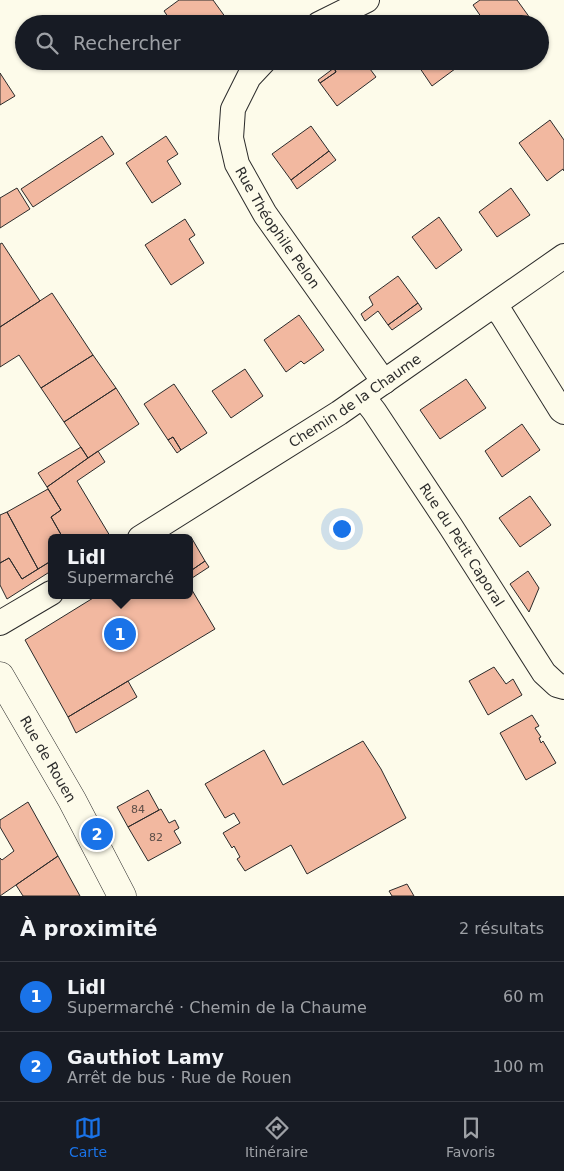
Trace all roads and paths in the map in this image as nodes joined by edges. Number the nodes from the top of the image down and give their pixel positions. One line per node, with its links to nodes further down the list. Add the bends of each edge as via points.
1 (367, 0): 2 (street)
2 (337, 15)
3 (256, 70): 6 (street, Rue Théophile Pelon, via 233,109 231,138 237,164 266,214)
4 (564, 256): 5 (street, Chemin de la Chaume)
5 (492, 306): 6 (street, Chemin de la Chaume); 8 (street, via 502,316)
6 (384, 382): 7 (street, Chemin de la Chaume)
7 (363, 397): 9 (street, Chemin de la Chaume); 13 (street, Rue du Petit Caporal, via 544,673)
8 (564, 412)
9 (146, 534)
10 (48, 595): 11 (street)
11 (0, 623)
12 (0, 676): 14 (main road, Rue de Rouen, via 72,800)
13 (564, 687)
14 (122, 896)

